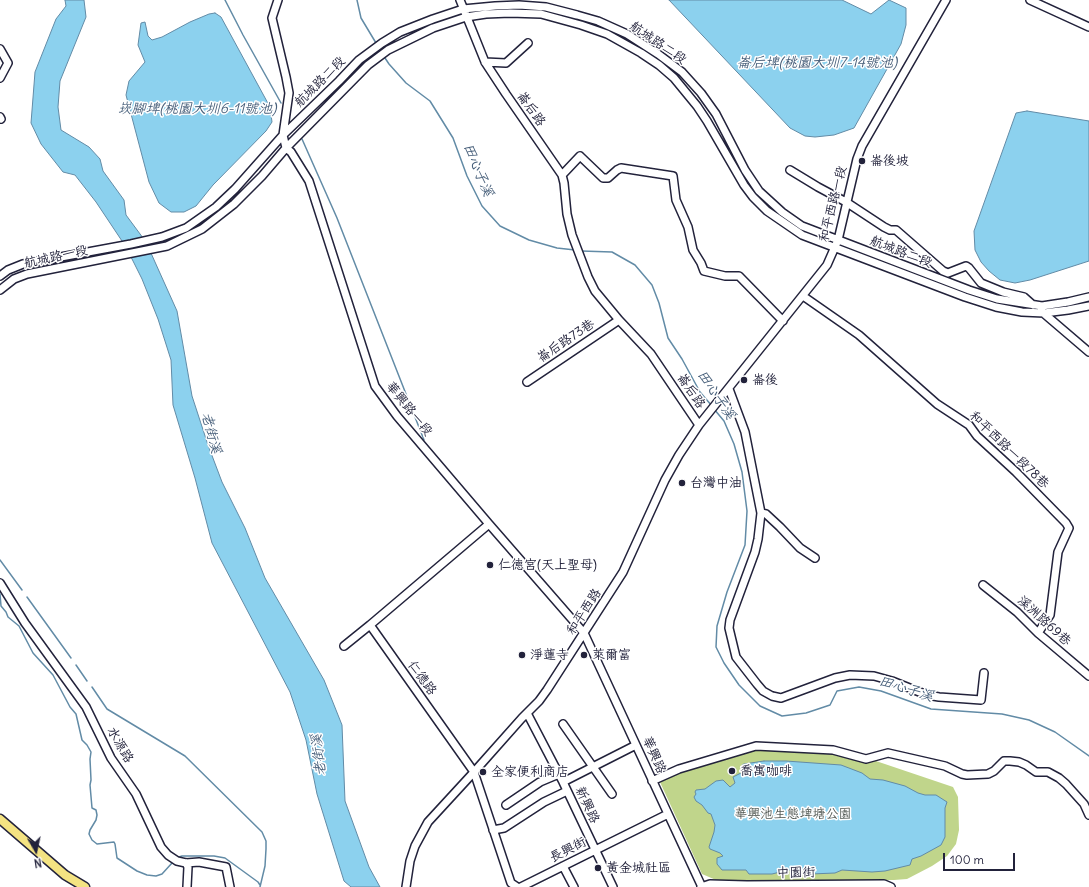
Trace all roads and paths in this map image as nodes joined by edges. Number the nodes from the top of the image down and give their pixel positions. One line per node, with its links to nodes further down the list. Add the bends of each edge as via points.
1 (278, 0): 12 (street, via 272,18 289,93)
2 (460, 0): 5 (street, 崙后路)
3 (946, 0): 16 (street, 和平西路一段, via 862,146)
4 (1030, 0): 7 (street)
5 (463, 9): 6 (street, 崙后路); 12 (street, 航城路二段, via 400,32 382,43 364,56); 18 (street, 航城路二段, via 519,5 546,7 598,21 627,34 682,72 701,93 716,114 759,191 802,226)
6 (466, 17): 10 (street, 崙后路); 13 (street, 航城路二段, via 433,28 388,50 368,64); 20 (street, 航城路二段, via 510,13 540,14 608,34 641,52 674,78 697,106 753,197 768,212 802,235)
7 (1089, 27)
8 (528, 43): 10 (street, via 506,63)
9 (0, 49): 11 (street, via 8,63)
10 (485, 62): 15 (street, 崙后路)
11 (0, 78)
12 (282, 135): 13 (street, 華興路一段); 17 (street, 航城路二段, via 216,207 186,228)
13 (286, 148): 19 (street, 航城路二段, via 234,204 202,229); 36 (street, 華興路一段, via 309,181 375,386)
14 (790, 170): 16 (street)
15 (562, 175): 28 (street, 崙后路, via 572,235 588,277 595,291); 29 (street, via 580,156 603,178 608,178 621,168 673,176 676,200 688,227 693,250 704,272 739,276)
16 (846, 202): 18 (street, 和平西路一段); 25 (street, via 884,227 896,230 943,271 948,273 966,266 981,283 1024,297)
17 (162, 237): 21 (street, 航城路一段, via 23,264)
18 (838, 240): 20 (street, 和平西路一段); 25 (street, 航城路二段, via 997,299)
19 (168, 246): 22 (street, 航城路一段, via 27,274 14,279)
20 (835, 248): 23 (street, 和平西路一段, via 827,265); 27 (street, 航城路二段, via 996,308)
21 (0, 276)
22 (0, 290)
23 (803, 296): 29 (street, 和平西路一段); 42 (street, 和平西路一段78巷, via 859,335 937,404 969,425 977,436 1066,523 1069,528 1058,552 1050,615)
24 (1089, 297): 25 (street, 航城路二段, via 1042,306)
25 (1033, 305): 27 (street)
26 (1089, 306): 27 (street, 航城路二段)
27 (1044, 313): 30 (street)
28 (619, 320): 31 (street, 崙后路73巷); 34 (street, 崙后路, via 651,354)
29 (782, 321): 32 (street, 和平西路一段)
30 (1089, 352)
31 (527, 382)
32 (729, 388): 33 (street, 和平西路一段); 35 (street, via 745,432)
33 (706, 417): 34 (street, 和平西路)
34 (699, 425): 41 (street, 和平西路, via 665,480 624,572)
35 (761, 513): 37 (street, via 766,514 800,548); 44 (street, via 755,552 729,628 736,657 763,691 781,698 850,675 884,678 927,695 981,700)
36 (489, 524): 40 (street); 41 (street, 華興路一段)
37 (815, 558)
38 (0, 583): 62 (street, 水源路, via 25,623 86,707 111,758 136,794 161,847 172,859)
39 (983, 584): 42 (street, 溪洲路69巷)
40 (370, 625): 43 (street); 50 (street, 仁德路)
41 (584, 633): 46 (street, 和平西路, via 547,690); 48 (street, 華興路)
42 (1038, 633): 45 (street, 溪洲路69巷)
43 (344, 646)
44 (984, 673)
45 (1089, 676)
46 (527, 713): 50 (street, 和平西路); 51 (street, 新興路)
47 (563, 724): 49 (street)
48 (636, 745): 49 (street); 52 (street, 華興路)
49 (594, 767): 53 (street); 55 (street)
50 (474, 772): 60 (street, 仁德路); 64 (street, 和平西路, via 428,822 410,860)
51 (559, 774): 53 (street, 新興路); 56 (street, via 540,782)
52 (652, 781): 57 (street, 華興路); 58 (street, via 756,746 833,750 866,759 888,753 945,766 967,775 988,774 1004,761 1010,761 1019,762 1036,772 1048,772 1059,778 1084,804)
53 (563, 782): 54 (street, 新興路)
54 (567, 791): 60 (street, via 544,802 504,828); 61 (street, 新興路)
55 (612, 794)
56 (506, 805)
57 (668, 814): 61 (street, 長興街); 76 (street, 華興路)
58 (1089, 815)
59 (0, 819): 69 (main road, via 65,875)
60 (493, 830): 72 (street, 仁德路, via 511,883)
61 (595, 850): 63 (street, 長興街); 75 (street, 新興路)
62 (186, 863): 70 (street); 71 (street, 水源路, via 199,862 226,867)
63 (563, 866): 73 (street, 長興街); 74 (street)
64 (406, 885)
65 (852, 885): 68 (street, 中園街); 77 (street, 中園街, via 884,884)
66 (747, 886): 67 (street, 中園街); 76 (street, 中園街, via 710,884)
67 (784, 886): 68 (street, 中園街)
68 (824, 886)
69 (85, 887)
70 (187, 887)
71 (230, 887)
72 (516, 887)
73 (521, 887)
74 (574, 887)
75 (613, 887)
76 (701, 887)
77 (891, 887)

